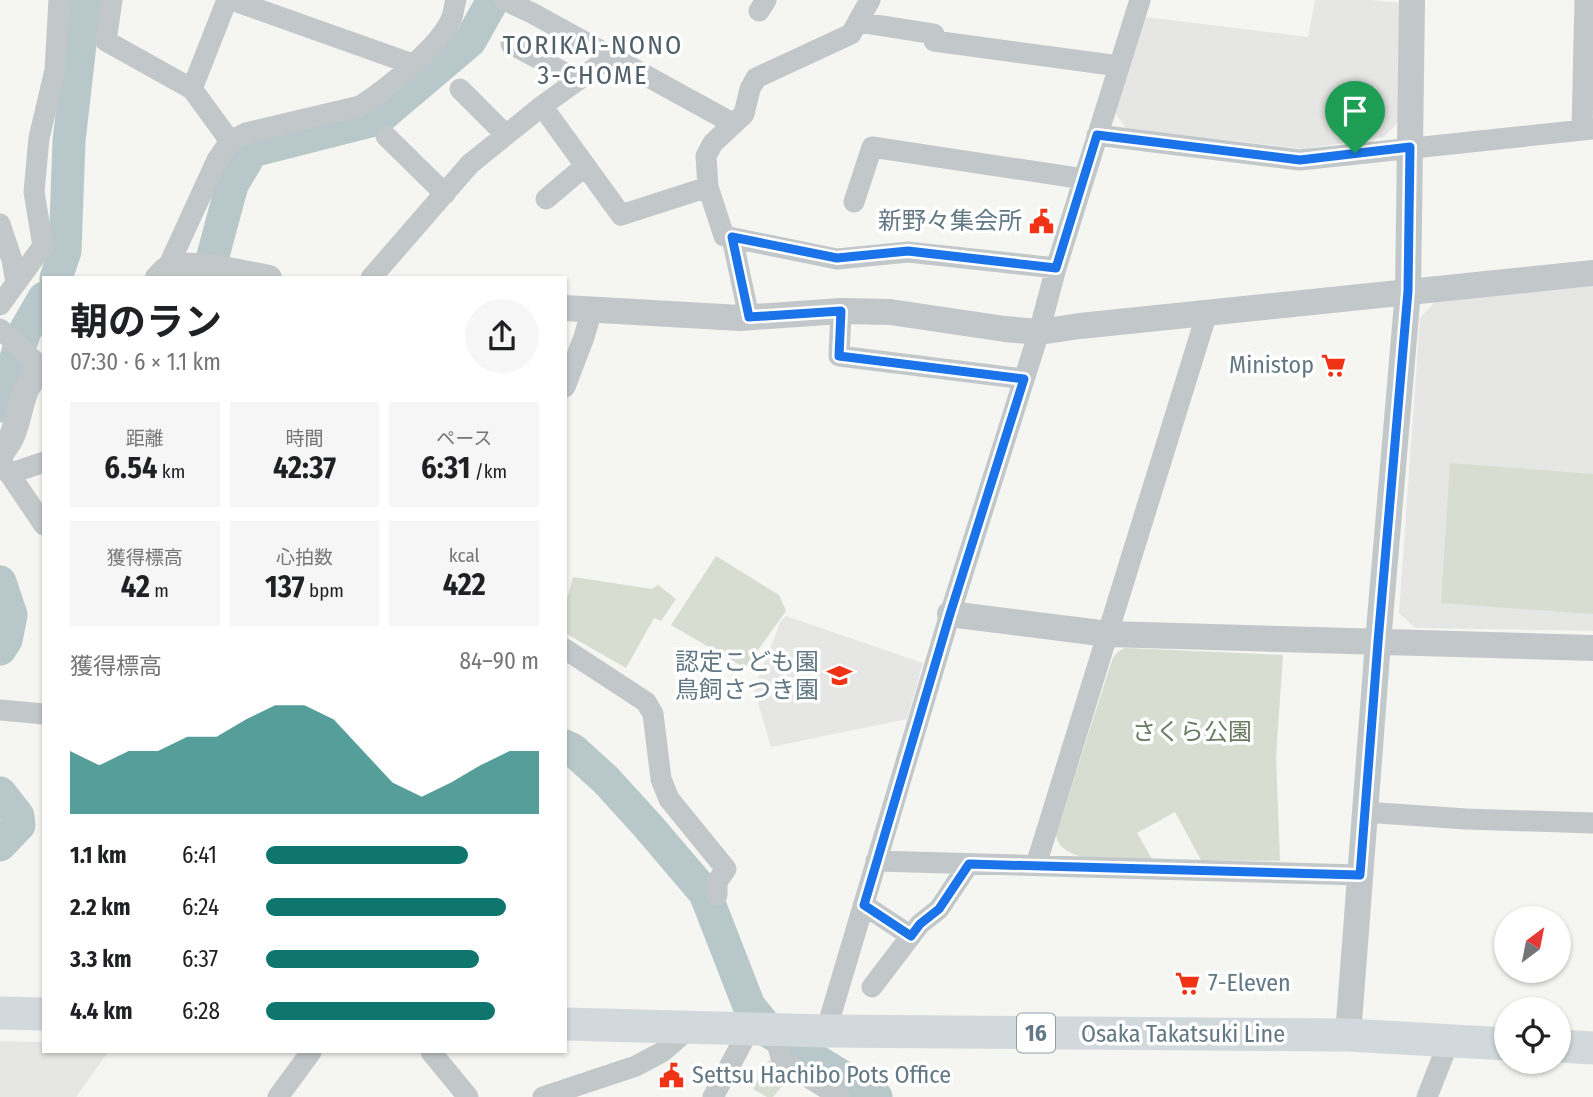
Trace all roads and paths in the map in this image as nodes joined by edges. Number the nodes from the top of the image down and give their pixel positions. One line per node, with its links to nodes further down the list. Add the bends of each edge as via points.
1 (59, 0): 39 (street, via 55,70 39,138 34,192 43,246)
2 (112, 0): 16 (street, via 106,41)
3 (230, 0): 13 (street); 16 (street)
4 (456, 0): 13 (street, via 452,18 439,38)
5 (504, 0): 12 (street)
6 (870, 0): 10 (street)
7 (1140, 0): 14 (street)
8 (1412, 0): 25 (street)
9 (1585, 0): 20 (street)
10 (858, 22): 14 (street, via 934,34 934,41); 19 (street, via 852,34 756,78 744,114)
11 (511, 44): 15 (street)
12 (610, 57): 15 (street); 19 (street)
13 (412, 64): 24 (street, via 360,106 246,133)
14 (1119, 66): 22 (street)
15 (578, 80): 18 (street)
16 (192, 89): 24 (street)
17 (460, 89): 21 (street)
18 (542, 106): 21 (street); 26 (street)
19 (734, 124): 28 (street, via 706,156)
20 (1588, 129): 25 (street)
21 (506, 135): 29 (street, via 470,164)
22 (1097, 135): 25 (street, via 1300,160); 27 (street)
23 (386, 136): 29 (street)
24 (230, 141): 35 (street, via 217,160)
25 (1410, 147): 40 (street)
26 (585, 166): 28 (street, via 621,215); 30 (street)
27 (1084, 179): 31 (street, via 872,147); 34 (street)
28 (708, 187): 33 (street, via 724,236)
29 (445, 194): 38 (street)
30 (547, 199)
31 (854, 202)
32 (0, 224): 39 (street)
33 (732, 237): 34 (street, via 837,258 908,251); 46 (street)
34 (1056, 268): 49 (street)
35 (178, 271): 37 (street, via 223,270)
36 (1593, 273): 40 (street)
37 (258, 276)
38 (373, 276)
39 (20, 277): 41 (street); 47 (street, via 29,285)
40 (1408, 291): 45 (street); 59 (street)
41 (0, 305)
42 (567, 308): 43 (street)
43 (592, 310): 46 (street); 53 (street)
44 (841, 311): 46 (street); 49 (street, via 890,312); 52 (street, via 839,356)
45 (1207, 313): 49 (street); 58 (street)
46 (749, 317)
47 (0, 321)
48 (0, 329): 50 (street)
49 (1039, 332): 52 (street)
50 (42, 367)
51 (42, 369): 55 (street, via 26,387)
52 (1024, 379): 57 (street)
53 (567, 382)
54 (42, 462): 55 (street)
55 (3, 463): 56 (street)
56 (42, 522)
57 (950, 614): 58 (street); 66 (street)
58 (1108, 634): 59 (street); 68 (street)
59 (1378, 642): 60 (street); 64 (street)
60 (1593, 648)
61 (567, 650): 70 (street, via 646,702 653,714 660,779 669,799 726,869 717,883)
62 (0, 710): 63 (street)
63 (42, 714)
64 (1364, 812): 65 (street); 69 (street)
65 (1593, 823)
66 (876, 861): 67 (street); 71 (street)
67 (969, 864): 68 (street); 72 (street, via 939,909)
68 (1036, 865): 69 (street)
69 (1360, 875): 80 (street)
70 (717, 895)
71 (864, 905): 72 (street); 79 (street)
72 (911, 936): 73 (street)
73 (872, 987)
74 (0, 1013): 75 (main road)
75 (42, 1014)
76 (567, 1024): 77 (main road, Osaka Takatsuki Line / 16)
77 (691, 1027): 78 (main road, Osaka Takatsuki Line / 16); 87 (street, via 662,1052 636,1066)
78 (762, 1029): 79 (main road, Osaka Takatsuki Line / 16); 88 (street); 89 (street, via 782,1060)
79 (826, 1031): 80 (main road, Osaka Takatsuki Line / 16)
80 (1349, 1035): 81 (main road, Osaka Takatsuki Line / 16)
81 (1449, 1041): 82 (main road, Osaka Takatsuki Line / 16); 90 (street)
82 (1494, 1043)
83 (310, 1053): 85 (street)
84 (432, 1053): 86 (street)
85 (278, 1097)
86 (468, 1097)
87 (543, 1097)
88 (713, 1097)
89 (840, 1097)
90 (1427, 1097)

